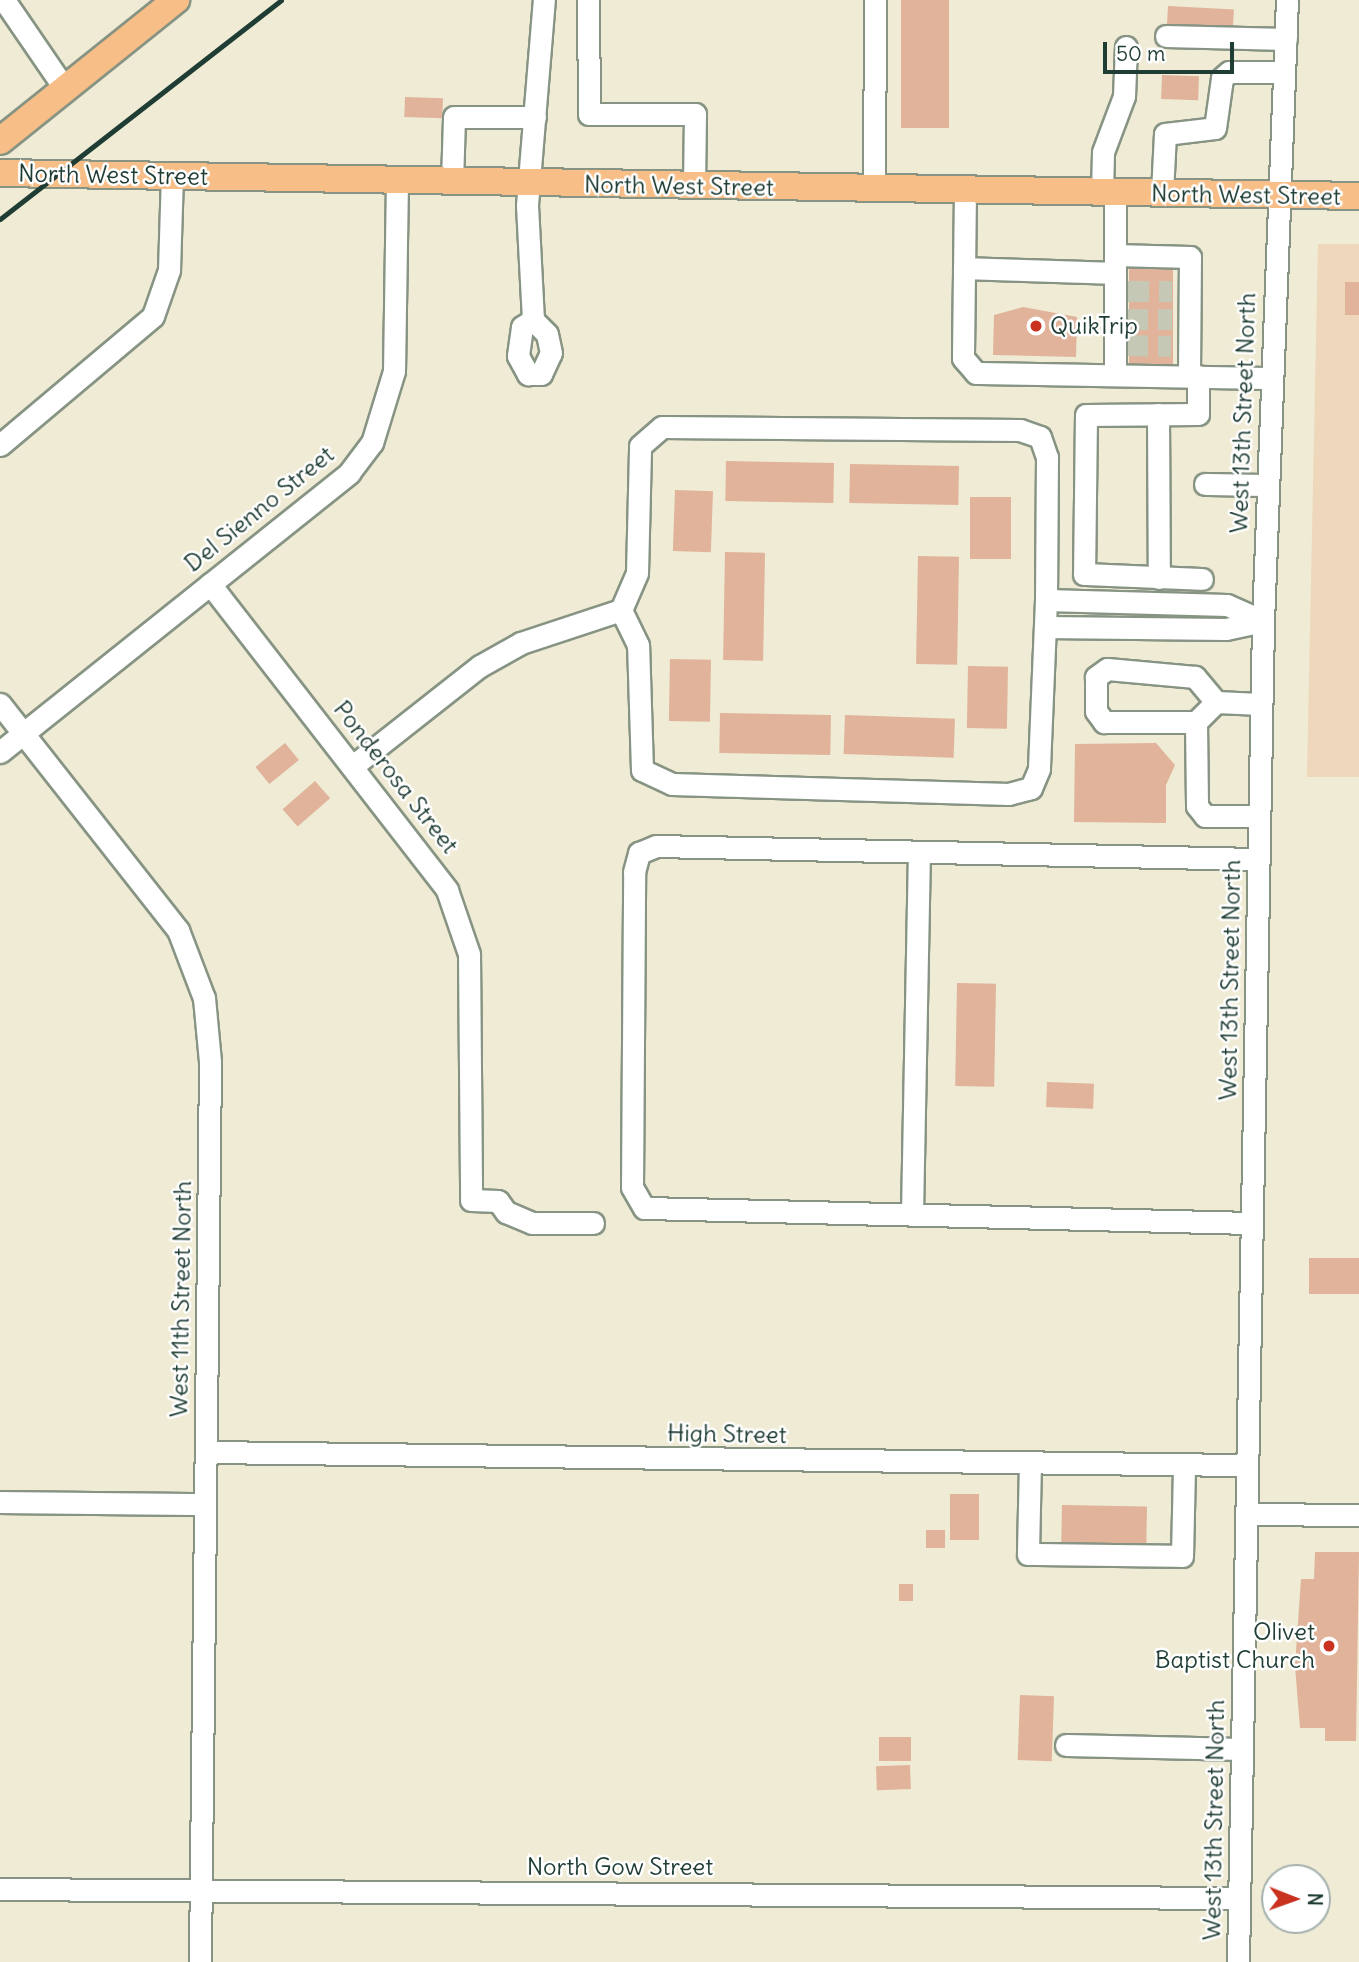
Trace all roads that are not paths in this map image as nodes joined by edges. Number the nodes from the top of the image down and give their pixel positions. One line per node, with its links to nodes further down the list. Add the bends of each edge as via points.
1 (4, 0): 11 (street)
2 (176, 0): 11 (main road)
3 (544, 0): 12 (street)
4 (588, 0): 19 (street, via 589,114 695,114)
5 (875, 0): 20 (street)
6 (1287, 0): 8 (street, West 13th Street North)
7 (1166, 36): 8 (street)
8 (1286, 39): 10 (street, West 13th Street North)
9 (1126, 47): 22 (street, via 1124,96 1103,152)
10 (1284, 72): 23 (street, via 1229,72 1222,78 1215,128 1165,134); 24 (street, West 13th Street North)
11 (65, 89): 13 (main road)
12 (535, 117): 17 (street, via 454,117); 18 (street)
13 (0, 141)
14 (0, 173): 15 (main road, North West Street)
15 (172, 177): 16 (main road, North West Street); 33 (street, via 169,270 153,316)
16 (397, 181): 17 (main road, North West Street); 38 (street, Del Sienno Street, via 396,342 383,422 349,473)
17 (452, 182): 18 (main road, North West Street)
18 (533, 184): 19 (main road, North West Street); 28 (street, via 527,205)
19 (694, 187): 20 (main road, North West Street)
20 (874, 189): 21 (main road, North West Street)
21 (965, 191): 22 (main road, North West Street); 26 (street)
22 (1109, 192): 23 (main road, North West Street); 27 (street)
23 (1162, 193): 24 (main road, North West Street)
24 (1275, 195): 25 (main road, North West Street); 31 (street, West 13th Street North)
25 (1359, 196)
26 (964, 268): 27 (street); 29 (street, via 963,358 976,373)
27 (1118, 278): 29 (street, via 1121,345); 30 (street, via 1190,257 1181,291 1180,346)
28 (533, 320)
29 (1115, 375): 30 (street)
30 (1194, 376): 31 (street); 32 (street, via 1198,414)
31 (1270, 378): 35 (street, West 13th Street North)
32 (1158, 414): 36 (street); 36 (street, via 1086,415 1084,574)
33 (0, 445)
34 (1205, 484): 35 (street)
35 (1267, 485): 41 (street, West 13th Street North)
36 (1158, 578): 37 (street)
37 (1202, 579)
38 (210, 583): 47 (street, Del Sienno Street); 49 (street, Ponderosa Street)
39 (1046, 600): 40 (street, via 1047,457 1040,437 1030,433 662,427 640,446 637,573); 41 (street, via 1227,605); 42 (street)
40 (621, 610): 42 (street, via 638,645 638,760 650,776 672,784 1023,793 1040,769); 49 (street, via 521,643 480,666)
41 (1263, 621): 42 (street, via 1226,629); 45 (street, West 13th Street North)
42 (1045, 626)
43 (1216, 702): 45 (street); 46 (street); 46 (street, via 1195,677 1107,669 1096,677 1096,711 1104,722)
44 (0, 704): 47 (street, West 11th Street North)
45 (1261, 704): 50 (street, West 13th Street North)
46 (1196, 722): 50 (street, via 1197,806 1205,816)
47 (23, 733): 48 (street, Del Sienno Street); 56 (street, West 11th Street North, via 178,930 204,998 210,1062)
48 (0, 752)
49 (354, 765): 54 (street, Ponderosa Street, via 429,859 469,954 471,1200 498,1200 506,1212 532,1223)
50 (1259, 816): 52 (street, West 13th Street North)
51 (919, 852): 52 (street); 53 (street); 53 (street, via 656,846 639,853 635,872 632,1187 644,1208)
52 (1258, 859): 55 (street, West 13th Street North)
53 (912, 1214): 55 (street)
54 (593, 1223)
55 (1251, 1223): 59 (street, West 13th Street North)
56 (206, 1452): 57 (street, High Street); 61 (street, West 11th Street North)
57 (1030, 1463): 58 (street, High Street); 58 (street, via 1028,1554 1182,1556)
58 (1184, 1465): 59 (street, High Street)
59 (1247, 1465): 62 (street, West 13th Street North)
60 (0, 1502): 61 (street)
61 (205, 1504): 67 (street, West 11th Street North)
62 (1246, 1514): 63 (street); 65 (street, West 13th Street North)
63 (1359, 1514)
64 (1066, 1745): 65 (street)
65 (1242, 1749): 68 (street, West 13th Street North)
66 (0, 1889): 67 (street, North Gow Street)
67 (200, 1890): 68 (street, North Gow Street); 69 (street, West 11th Street North)
68 (1239, 1898): 70 (street, West 13th Street North)
69 (200, 1962)
70 (1238, 1962)

